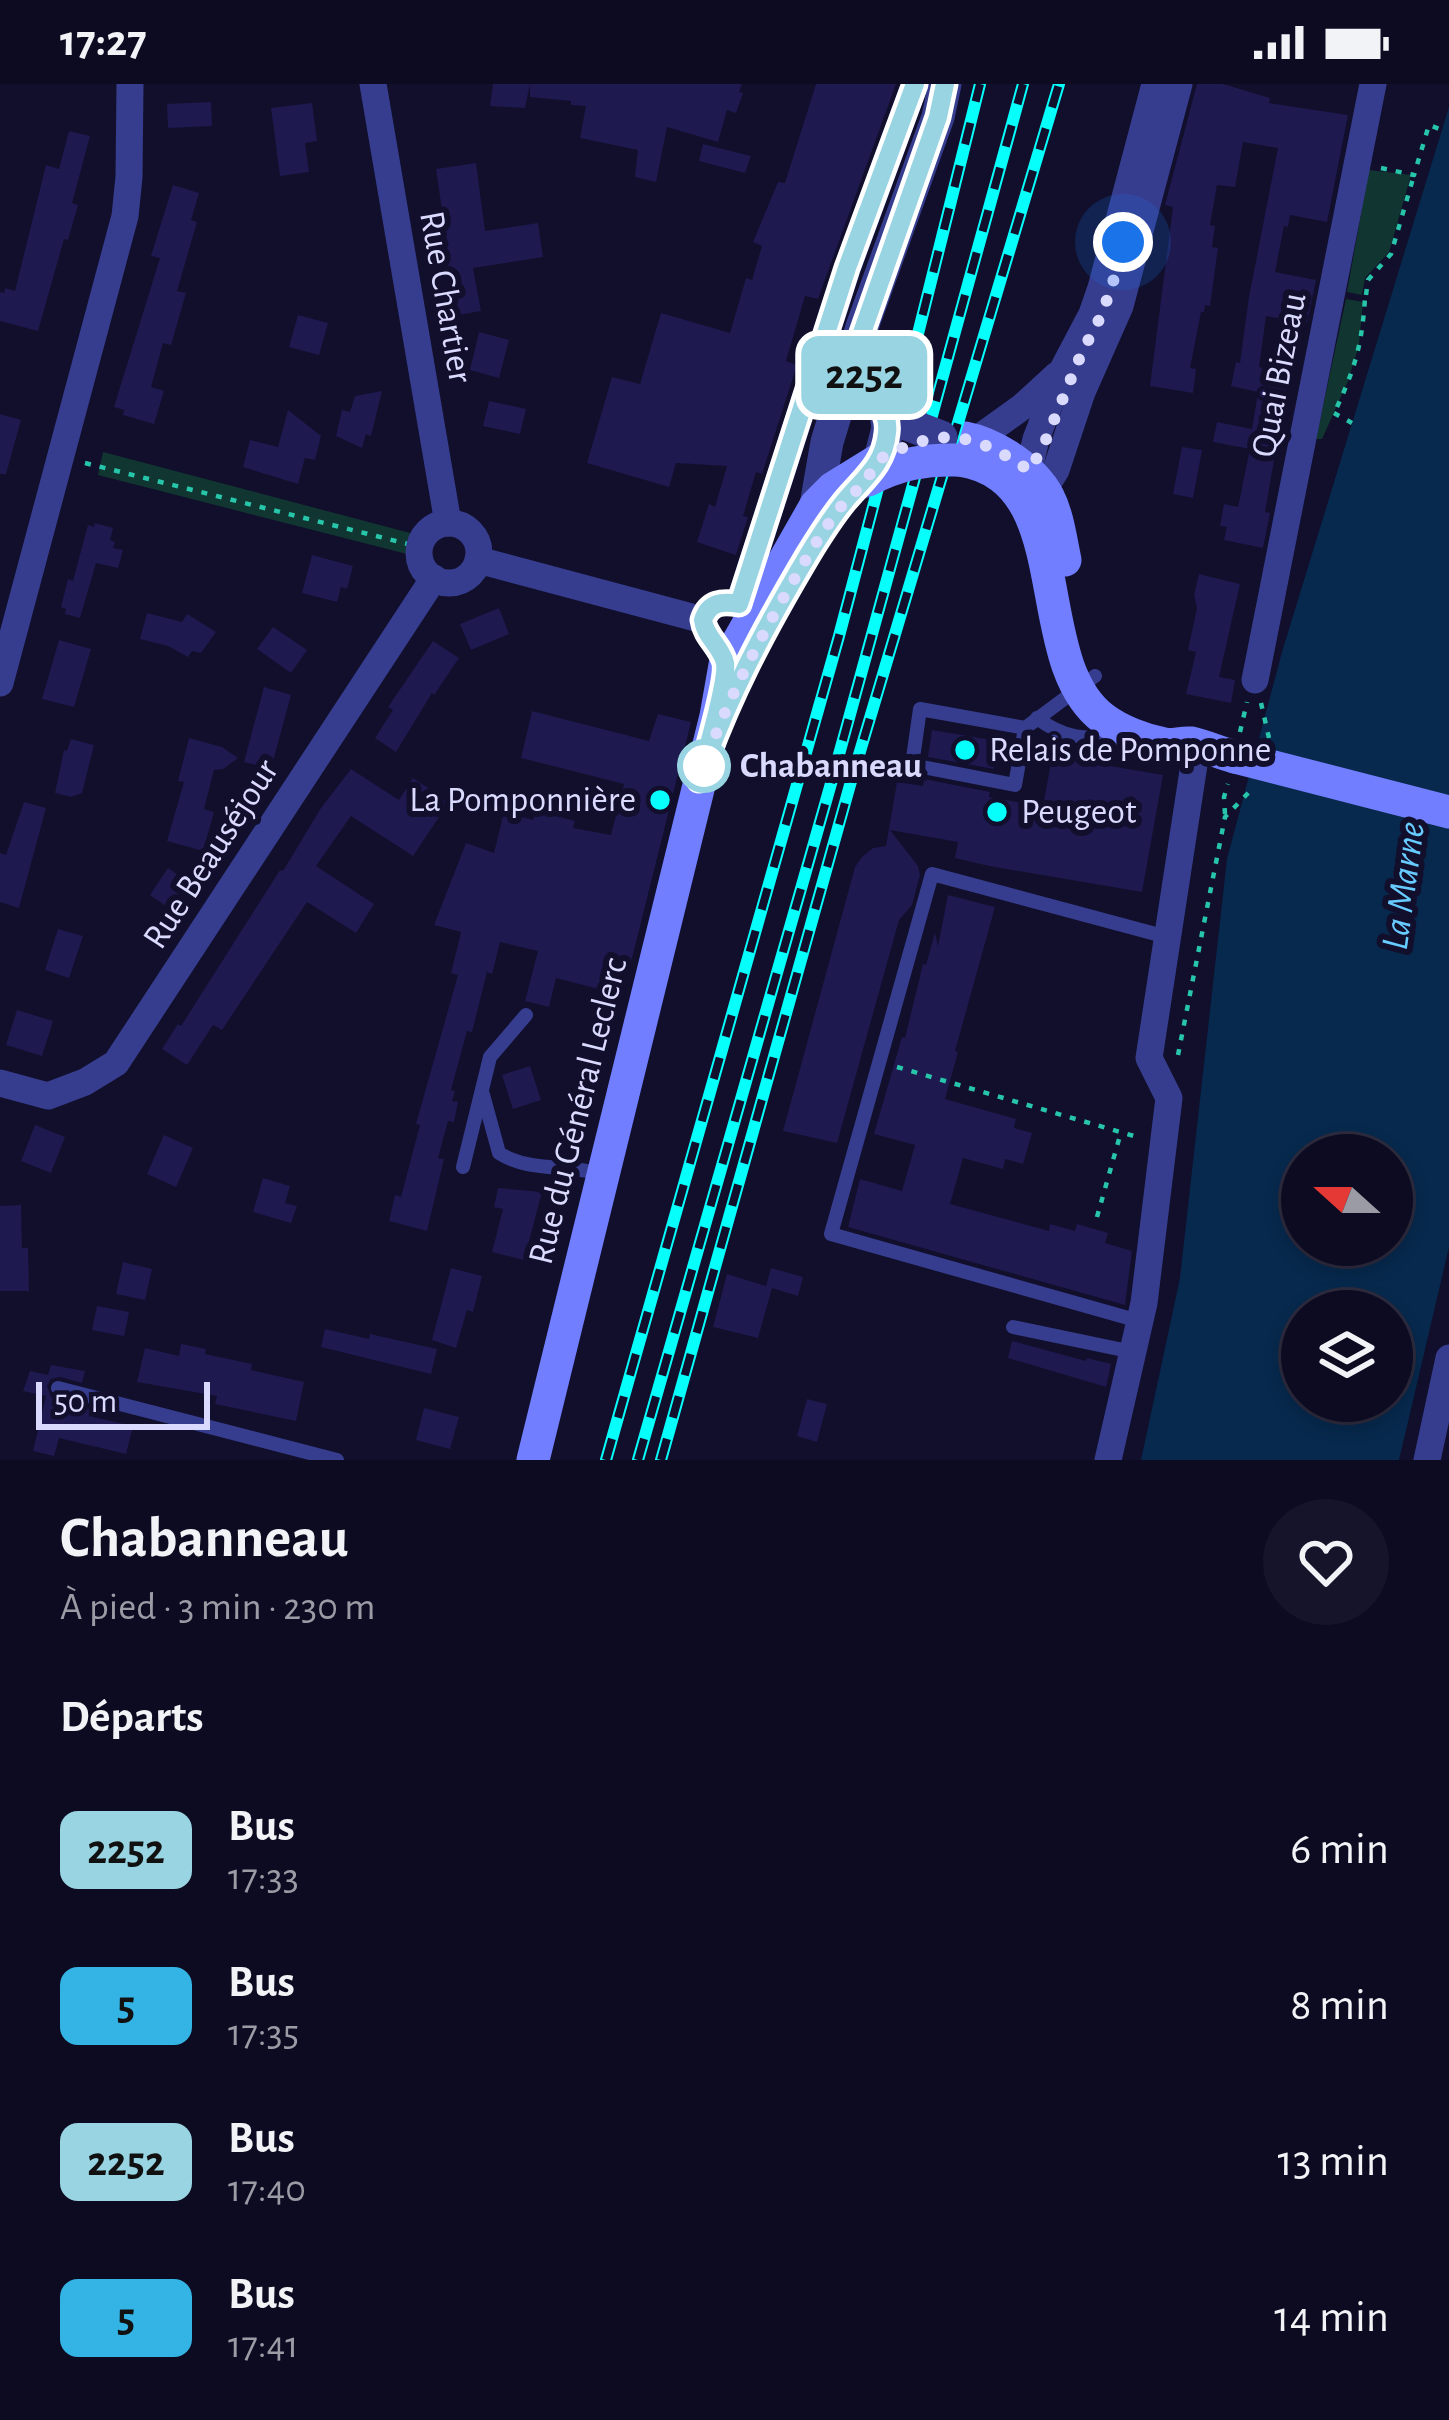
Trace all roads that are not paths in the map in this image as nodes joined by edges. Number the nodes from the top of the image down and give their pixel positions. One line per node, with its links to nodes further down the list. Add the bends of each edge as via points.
1 (130, 84): 21 (street, via 125,216)
2 (373, 84): 15 (street, Rue Chartier)
3 (915, 84): 18 (street, via 847,268)
4 (945, 84): 9 (street)
5 (1155, 84): 10 (street, via 1101,288)
6 (1165, 84): 14 (lane, via 1111,290)
7 (1179, 84): 14 (street, via 1120,306 1064,449)
8 (1373, 84): 19 (street, Quai Bizeau)
9 (857, 347): 11 (street, via 867,385); 13 (street, via 827,442)
10 (1063, 369): 12 (street, via 1022,407); 14 (street, via 1036,439)
11 (886, 412): 12 (street, bridge); 13 (street, via 888,428)
12 (960, 444): 13 (main road, bridge); 14 (main road, via 997,476)
13 (847, 485): 18 (main road, Rue du Général Leclerc, via 809,552)
14 (1032, 486): 20 (main road, via 1057,517)
15 (448, 523): 16 (street, via 469,530); 17 (street, via 430,530 420,547)
16 (478, 560): 17 (street, via 461,581); 18 (street)
17 (434, 578): 28 (street, Rue Beauséjour, via 116,1063 48,1096)
18 (732, 636): 31 (main road, Rue du Général Leclerc, via 721,717)
19 (1256, 680)
20 (1086, 682): 22 (lane); 23 (main road, via 1083,698); 24 (main road)
21 (0, 683)
22 (1031, 723): 22 (lane, via 920,709 911,765 1015,785); 23 (lane, via 1094,739)
23 (1125, 731): 24 (main road)
24 (1191, 744): 25 (main road, bridge, via 1248,768); 26 (street)
25 (1449, 812)
26 (1167, 937): 32 (street, via 1149,1058 1169,1098); 32 (lane, via 932,874 831,1234)
27 (526, 1015): 29 (lane, via 490,1057)
28 (0, 1083)
29 (482, 1091): 30 (lane); 31 (lane, via 499,1153)
30 (463, 1167)
31 (603, 1175): 40 (main road, Rue du Général Leclerc)
32 (1139, 1321): 34 (street)
33 (1013, 1327): 34 (lane)
34 (1132, 1352): 41 (street)
35 (1449, 1358): 42 (street)
36 (58, 1388): 37 (lane)
37 (273, 1443): 38 (lane); 39 (lane)
38 (269, 1460)
39 (337, 1460)
40 (533, 1460)
41 (1108, 1460)
42 (1427, 1460)

